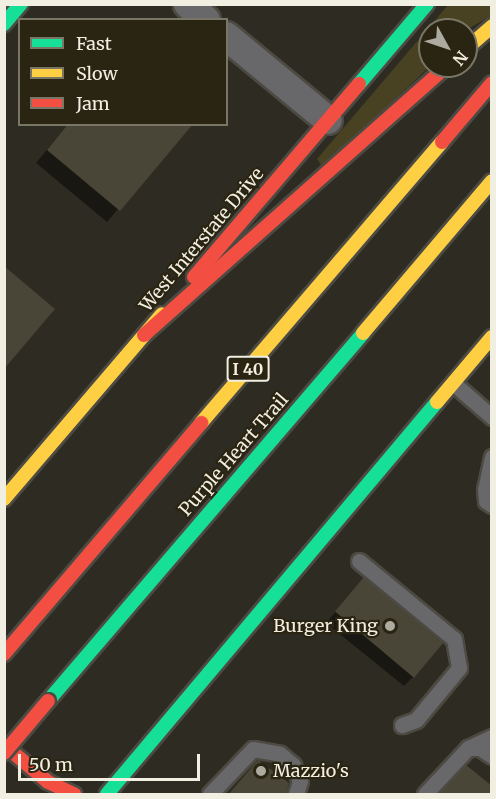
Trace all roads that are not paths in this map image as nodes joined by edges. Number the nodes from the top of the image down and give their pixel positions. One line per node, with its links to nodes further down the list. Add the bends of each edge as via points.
1 (21, 4): 5 (main road)
2 (188, 4): 4 (street)
3 (427, 4): 11 (main road, West Interstate Drive)
4 (204, 18)
5 (4, 24)
6 (492, 26): 8 (main road)
7 (228, 38): 11 (street)
8 (478, 38)
9 (433, 78): 13 (main road)
10 (492, 83): 21 (main road, I 40)
11 (328, 120): 13 (main road, West Interstate Drive)
12 (492, 181): 26 (main road, Purple Heart Trail, bridge)
13 (144, 335): 18 (main road, West Interstate Drive)
14 (490, 341): 15 (main road)
15 (453, 383): 16 (lane); 29 (main road)
16 (492, 417)
17 (492, 457): 19 (lane, via 485,489 486,501)
18 (4, 500)
19 (492, 505)
20 (359, 561): 22 (lane, via 454,639 459,668 416,720)
21 (4, 654)
22 (402, 725)
23 (492, 737): 25 (lane)
24 (4, 745): 28 (main road, via 48,782)
25 (468, 748): 27 (lane, via 480,748); 32 (lane)
26 (4, 753)
27 (492, 756)
28 (74, 795)
29 (107, 795)
30 (210, 795): 31 (lane, via 243,757 260,749 280,754 293,765 300,781)
31 (296, 795)
32 (425, 795)

